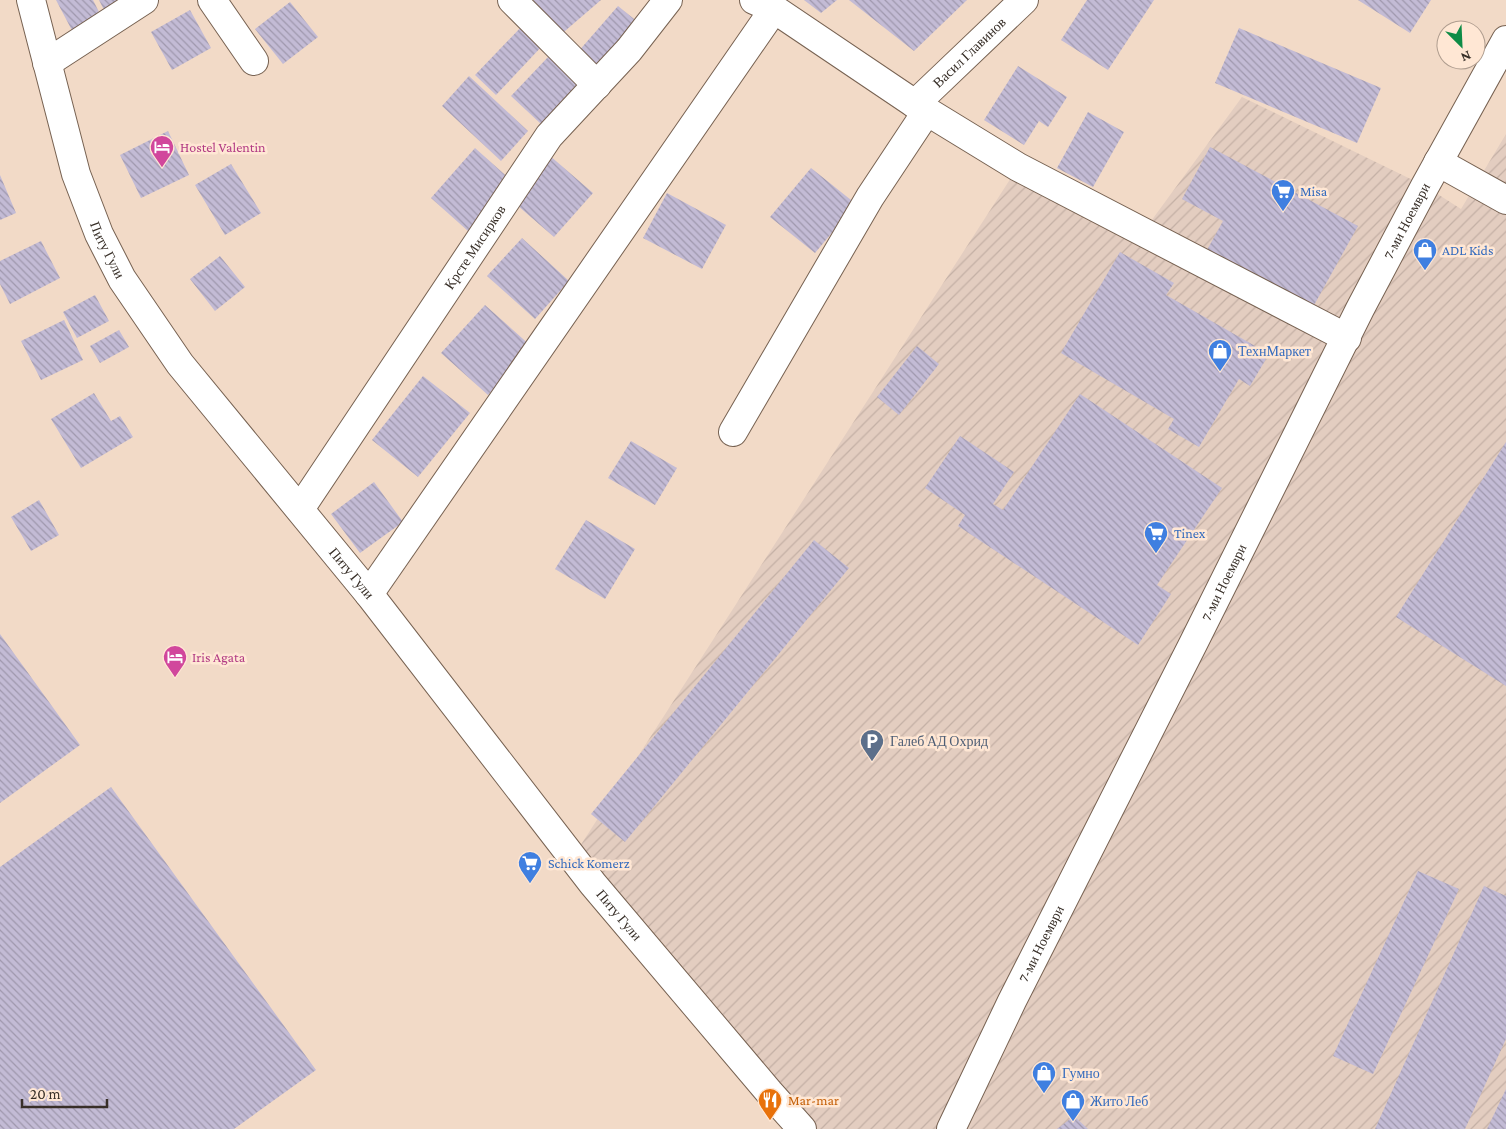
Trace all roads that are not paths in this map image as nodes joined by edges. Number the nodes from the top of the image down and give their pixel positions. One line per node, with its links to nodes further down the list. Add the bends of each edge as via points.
1 (31, 0): 10 (street, Питу Гули)
2 (144, 0): 10 (street)
3 (212, 0): 9 (street)
4 (512, 0): 11 (street)
5 (668, 0): 11 (street, Крсте Мисирков)
6 (1024, 0): 12 (street, Васил Главинов)
7 (764, 4): 12 (street); 18 (street)
8 (1506, 40): 13 (street, 7-ми Ноември)
9 (254, 62)
10 (47, 63): 17 (street, Питу Гули, via 76,174 99,234 122,279 180,364)
11 (597, 85): 17 (street, Крсте Мисирков, via 549,136)
12 (921, 107): 15 (street, via 1018,167); 16 (street, Васил Главинов)
13 (1438, 162): 14 (street); 15 (street, 7-ми Ноември)
14 (1506, 200)
15 (1347, 338): 20 (street, 7-ми Ноември, via 1012,1001)
16 (733, 432)
17 (300, 509): 18 (street, Питу Гули)
18 (369, 594): 19 (street, Питу Гули, via 593,884)
19 (769, 1092): 21 (street, Питу Гули); 22 (street, Питу Гули)
20 (954, 1127)
21 (793, 1129)
22 (802, 1129)

